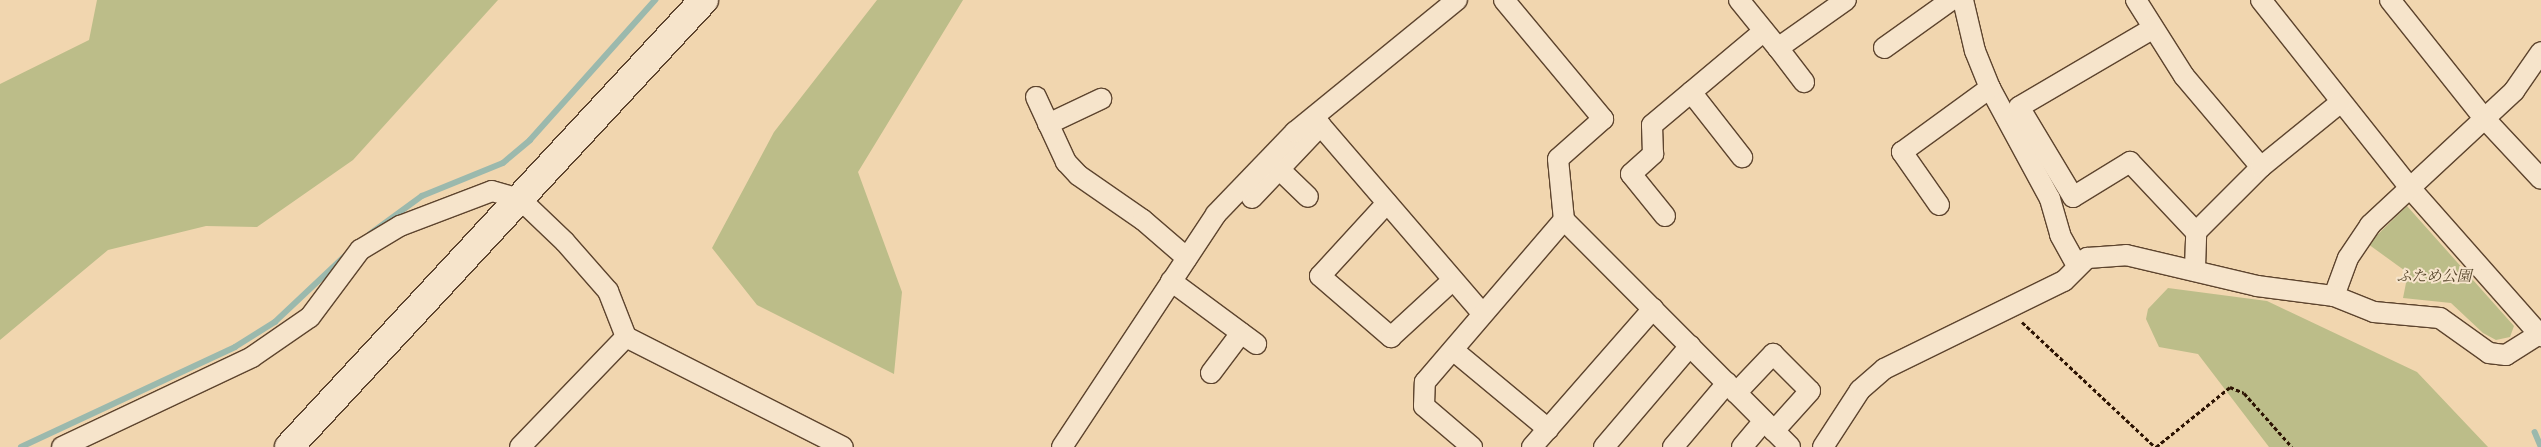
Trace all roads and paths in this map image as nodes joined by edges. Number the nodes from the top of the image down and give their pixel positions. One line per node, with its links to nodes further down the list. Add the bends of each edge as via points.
1 (704, 0): 32 (street)
2 (1457, 0): 23 (street)
3 (1504, 0): 36 (street, via 1603,119 1558,159)
4 (1739, 0): 12 (street)
5 (1846, 0): 13 (street)
6 (1951, 0): 14 (street)
7 (1963, 0): 17 (street, via 1975,51)
8 (2136, 0): 11 (street)
9 (2261, 0): 21 (street)
10 (2390, 0): 22 (street)
11 (2152, 28): 26 (street, via 2184,76); 37 (street, via 2019,108 2073,197 2130,162)
12 (1764, 31): 13 (street); 18 (street)
13 (1778, 48): 16 (street)
14 (1884, 48)
15 (2541, 52): 22 (street, via 2514,91)
16 (1804, 82)
17 (1990, 88): 34 (street, via 1902,152); 39 (street, via 2050,199 2060,235)
18 (1691, 92): 25 (street); 35 (street, via 1652,125 1653,154 1631,174)
19 (1036, 97): 24 (street)
20 (1101, 98): 24 (street)
21 (2341, 102): 26 (street); 29 (street)
22 (2484, 118): 28 (street); 29 (street)
23 (1318, 122): 27 (street); 33 (street); 38 (street, via 1274,151 1216,214)
24 (1048, 124): 38 (street, via 1066,162 1078,175)
25 (1742, 157)
26 (2261, 167): 37 (street)
27 (1279, 169): 30 (street); 31 (street)
28 (2541, 179)
29 (2410, 188): 43 (street, via 2370,225 2348,258); 47 (street)
30 (1308, 197)
31 (1252, 198)
32 (520, 199): 48 (street, via 608,290); 55 (street, via 492,191 400,226 360,250 310,317 252,357); 56 (street)
33 (1387, 203): 41 (street); 41 (street, via 1320,276 1391,337)
34 (1939, 205)
35 (1665, 216)
36 (1564, 220): 44 (street); 46 (street)
37 (2196, 232): 40 (street)
38 (1187, 258): 42 (street)
39 (2077, 266): 40 (street, via 2088,258 2126,255); 45 (street, via 2064,281)
40 (2195, 268): 43 (street, via 2257,286)
41 (1453, 280): 46 (street)
42 (1171, 281): 51 (street, via 1248,339); 59 (street)
43 (2334, 296): 47 (street, via 2374,312 2440,318 2489,353 2506,354)
44 (1654, 309): 49 (street); 54 (street)
45 (2009, 309): 66 (street, via 1884,369 1860,390); 67 (path)
46 (1483, 314): 50 (street)
47 (2541, 334)
48 (626, 337): 57 (street); 58 (street)
49 (1690, 346): 52 (street); 62 (street)
50 (1453, 350): 54 (street); 60 (street, via 1425,382 1424,406)
51 (1211, 373)
52 (1732, 388): 53 (street); 53 (street, via 1773,354 1810,391); 63 (street)
53 (1769, 426): 64 (street); 65 (street)
54 (1548, 430): 61 (street)
55 (62, 447)
56 (288, 447)
57 (520, 447)
58 (843, 447)
59 (1062, 447)
60 (1472, 447)
61 (1532, 447)
62 (1604, 447)
63 (1673, 447)
64 (1742, 447)
65 (1790, 447)
66 (1823, 447)
67 (2156, 447): 68 (path, via 2230,387 2244,393)
68 (2292, 447)

